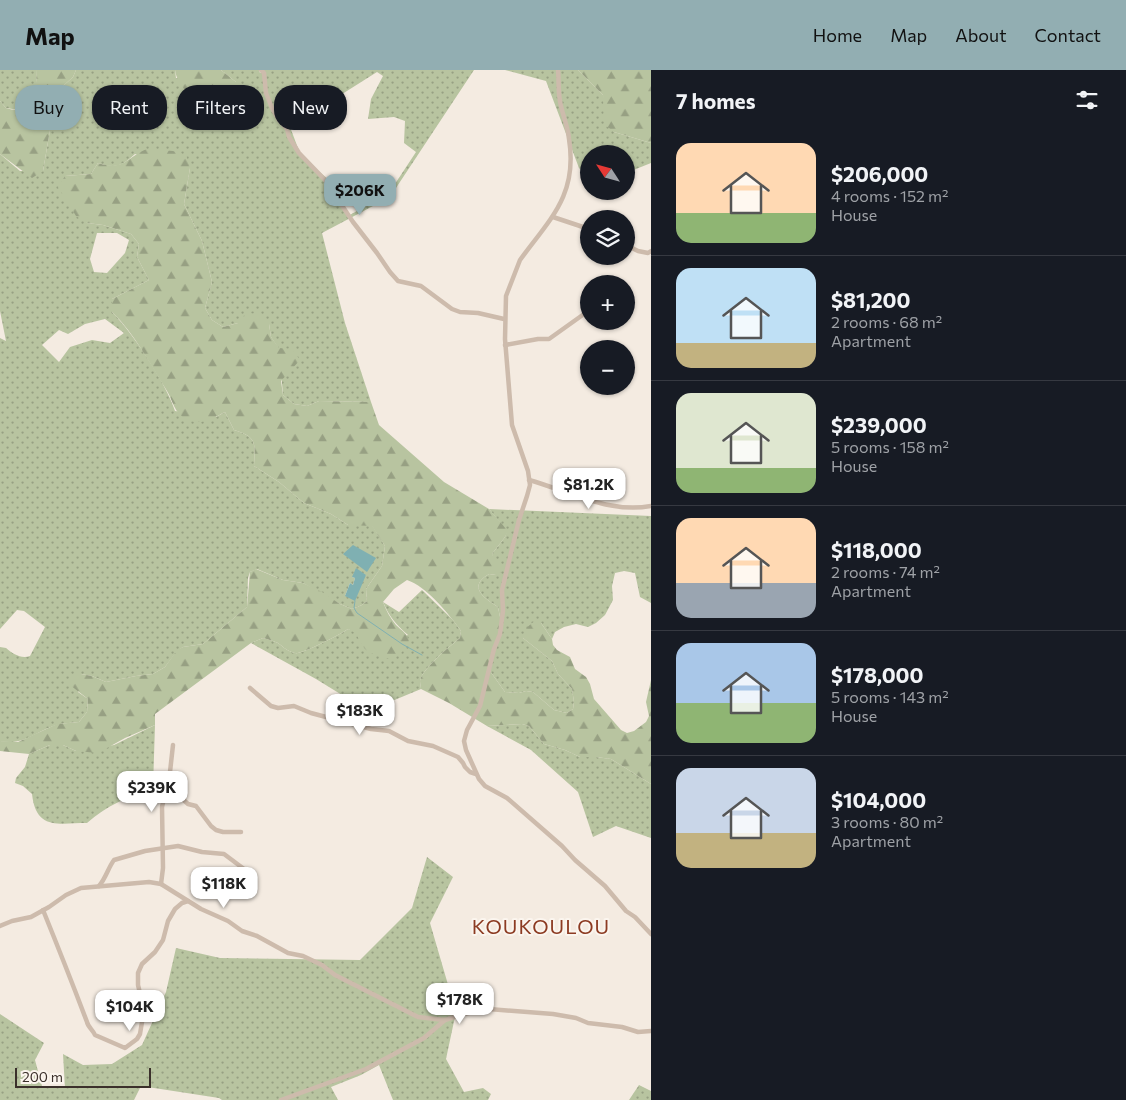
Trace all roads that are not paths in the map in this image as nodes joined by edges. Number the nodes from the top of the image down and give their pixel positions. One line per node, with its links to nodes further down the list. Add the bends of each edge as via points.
1 (261, 70): 8 (street, via 272,108 299,153 325,180 398,281 421,286 460,312)
2 (558, 70): 3 (street, via 560,102 571,153 564,198)
3 (553, 217): 4 (street); 8 (street, via 516,268 506,296)
4 (580, 226)
5 (635, 250): 6 (street)
6 (651, 251)
7 (580, 317): 9 (street, via 548,339)
8 (504, 319): 9 (street)
9 (505, 345): 10 (street, via 512,425)
10 (529, 480): 11 (street, via 596,502 635,508); 14 (street, via 502,590 500,634 480,706 464,741)
11 (651, 506)
12 (250, 688): 14 (street, via 271,706 294,706 433,746 458,757 470,772)
13 (173, 745): 15 (street)
14 (476, 774): 24 (street, via 484,786 507,798 562,846)
15 (166, 784): 16 (street, via 188,804 196,806 216,830); 17 (street, via 162,806)
16 (241, 832)
17 (162, 848): 18 (street, via 178,846 224,854); 19 (street); 20 (street, via 114,860)
18 (244, 869)
19 (161, 884): 20 (street); 21 (street)
20 (99, 886): 22 (street, via 81,888)
21 (188, 901): 22 (street, via 175,909 163,940 138,973 144,1010 140,1034 125,1048 95,1035 87,1024); 25 (street, via 288,953 322,965 335,975 418,1017)
22 (43, 910): 23 (street)
23 (0, 926)
24 (651, 934)
25 (445, 1020): 26 (street, via 489,1008 553,1014 638,1032); 27 (street, via 424,1038 366,1069)
26 (651, 1031)
27 (281, 1100)

